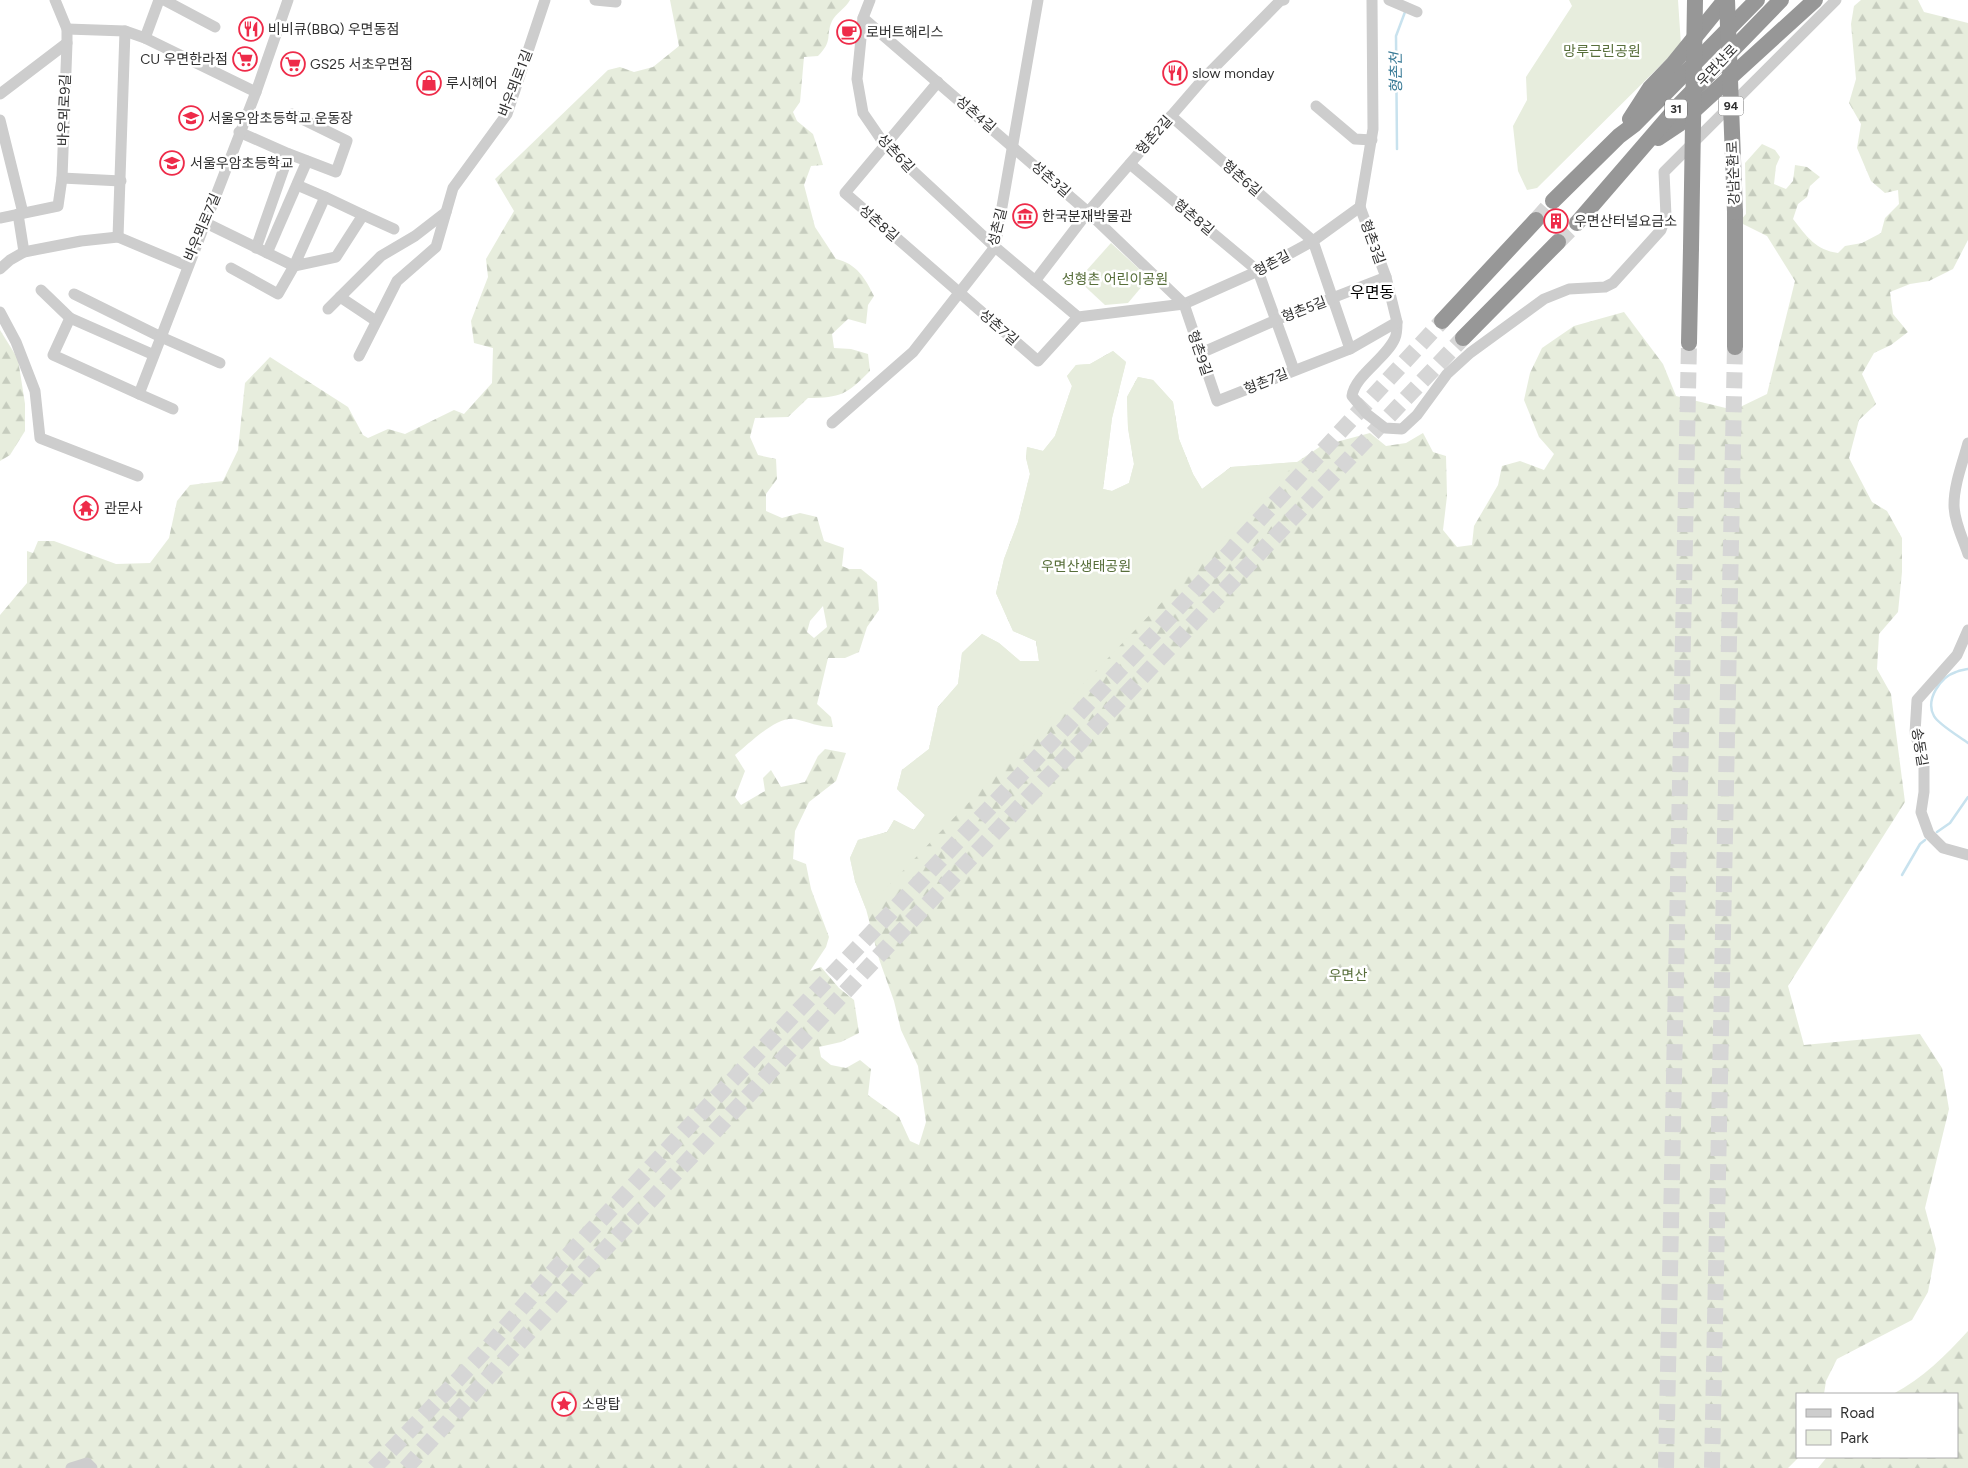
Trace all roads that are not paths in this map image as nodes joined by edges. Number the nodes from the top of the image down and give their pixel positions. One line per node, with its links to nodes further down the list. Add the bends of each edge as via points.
1 (55, 0): 22 (street, 바우뫼로9길)
2 (159, 0): 24 (street)
3 (164, 0): 21 (street)
4 (288, 0): 27 (street, 바우뫼로7길)
5 (545, 0): 48 (street, 바우뫼로1길, via 507,114 453,188)
6 (595, 0): 18 (street)
7 (870, 0): 20 (street, 성촌6길)
8 (1038, 0): 37 (street, 성촌길)
9 (1284, 0): 31 (street, 형촌2길, via 1204,78)
10 (1372, 0): 35 (street)
11 (1695, 0): 87 (highway, bridge)
12 (1726, 0): 34 (highway, via 1650,88); 88 (highway, 강남순환로 / 94, bridge, via 1735,212)
13 (1758, 0): 34 (highway, 우면산로 / 31, via 1635,124)
14 (1781, 0): 39 (highway, 우면산로 / 31)
15 (1816, 0): 39 (highway, via 1679,124)
16 (1836, 0): 84 (street, via 1664,172 1666,216 1661,230 1614,283 1569,289 1544,299 1470,353 1447,374 1417,415 1402,428 1385,428 1352,396 1354,386 1395,338)
17 (1391, 1): 19 (street)
18 (616, 2)
19 (1417, 12)
20 (863, 18): 26 (street, 성촌4길); 36 (street, 성촌6길, via 858,87 863,113)
21 (215, 28)
22 (67, 29): 23 (street); 25 (street, 바우뫼로9길)
23 (125, 31): 24 (street); 43 (street)
24 (146, 38): 27 (street)
25 (67, 42): 28 (street, 바우뫼로9길); 42 (street, 바우뫼로9길)
26 (938, 82): 36 (street); 37 (street, 성촌4길)
27 (256, 92): 33 (street, 바우뫼로7길)
28 (0, 94)
29 (1316, 106): 35 (street, via 1354,139)
30 (292, 114): 40 (street, via 347,142 336,172)
31 (1171, 116): 41 (street, 형촌2길); 58 (street, 형촌6길)
32 (0, 120): 50 (street)
33 (239, 132): 38 (street); 54 (street, 바우뫼로7길)
34 (1619, 136): 46 (highway, 우면산로 / 31)
35 (1372, 140): 47 (street)
36 (885, 145): 60 (street, 성촌6길); 73 (street, 성촌8길, via 846,193)
37 (1014, 146): 49 (street, 성촌3길); 60 (street, 성촌길)
38 (289, 154): 40 (street); 61 (street)
39 (1636, 154): 55 (highway, 우면산로 / 31)
40 (308, 161): 44 (street)
41 (1130, 164): 49 (street, 형촌2길); 68 (street, 형촌8길)
42 (62, 178): 43 (street); 50 (street, 바우뫼로9길, via 58,206)
43 (121, 181): 57 (street)
44 (297, 185): 45 (street); 63 (street)
45 (325, 197): 51 (street); 65 (street)
46 (1553, 201)
47 (1360, 206): 58 (street, 형촌길); 69 (street, 형촌3길)
48 (446, 212): 74 (street, via 381,256); 82 (street, 바우뫼로1길, via 436,247 397,280)
49 (1088, 212): 70 (street, 형촌2길); 76 (street, 성촌3길)
50 (20, 213): 52 (street); 62 (street)
51 (363, 215): 56 (street); 65 (street, via 336,257)
52 (0, 218)
53 (1536, 220): 83 (highway)
54 (206, 223): 61 (street); 64 (street, 바우뫼로7길)
55 (1577, 223)
56 (394, 229)
57 (118, 237): 62 (street, 바우뫼로7길); 64 (street, 바우뫼로7길)
58 (1313, 241): 68 (street, 형촌길); 75 (street, 형촌5길)
59 (1558, 242): 86 (highway)
60 (995, 247): 70 (street); 73 (street, 성촌길)
61 (256, 248): 63 (street)
62 (24, 252): 67 (street, 바우뫼로7길)
63 (268, 253): 65 (street)
64 (187, 266): 85 (street)
65 (294, 266): 66 (street, via 278,294)
66 (232, 268)
67 (0, 269)
68 (1258, 271): 76 (street, 형촌길); 81 (street, 형촌7길)
69 (1386, 277): 75 (street, 형촌3길); 84 (street, 형촌3길)
70 (1036, 282): 79 (street)
71 (41, 290): 80 (street)
72 (74, 294): 85 (street)
73 (960, 294): 79 (street, 성촌7길, via 1038,361); 98 (street, 성촌길, via 913,352)
74 (340, 297): 77 (street); 82 (street)
75 (1332, 298): 81 (street, 형촌5길); 89 (street, 형촌5길)
76 (1184, 304): 79 (street, 형촌길); 90 (street, 형촌9길)
77 (328, 309)
78 (0, 312): 100 (street, via 35,391 40,438)
79 (1078, 317)
80 (70, 318): 91 (street); 95 (street, via 53,355)
81 (1276, 320): 90 (street); 94 (street, 형촌7길)
82 (376, 321): 92 (street, 바우뫼로1길)
83 (1442, 321)
84 (1397, 322): 89 (street)
85 (162, 338): 91 (street); 93 (street)
86 (1464, 338)
87 (1689, 343)
88 (1735, 346)
89 (1350, 349): 94 (street)
90 (1200, 353): 96 (street, 형촌9길)
91 (154, 355): 95 (street)
92 (359, 356)
93 (220, 363)
94 (1294, 370): 96 (street, 형촌7길)
95 (139, 394): 97 (street)
96 (1217, 401)
97 (173, 409)
98 (832, 422)
99 (1968, 443): 101 (street, via 1954,505)
100 (138, 476)
101 (1968, 554)
102 (1968, 630): 103 (street, 송동길, via 1957,655 1917,700 1915,733 1924,764 1922,812 1929,834 1943,848)
103 (1968, 855)
104 (71, 1468): 105 (street, via 86,1463)
105 (92, 1468)

